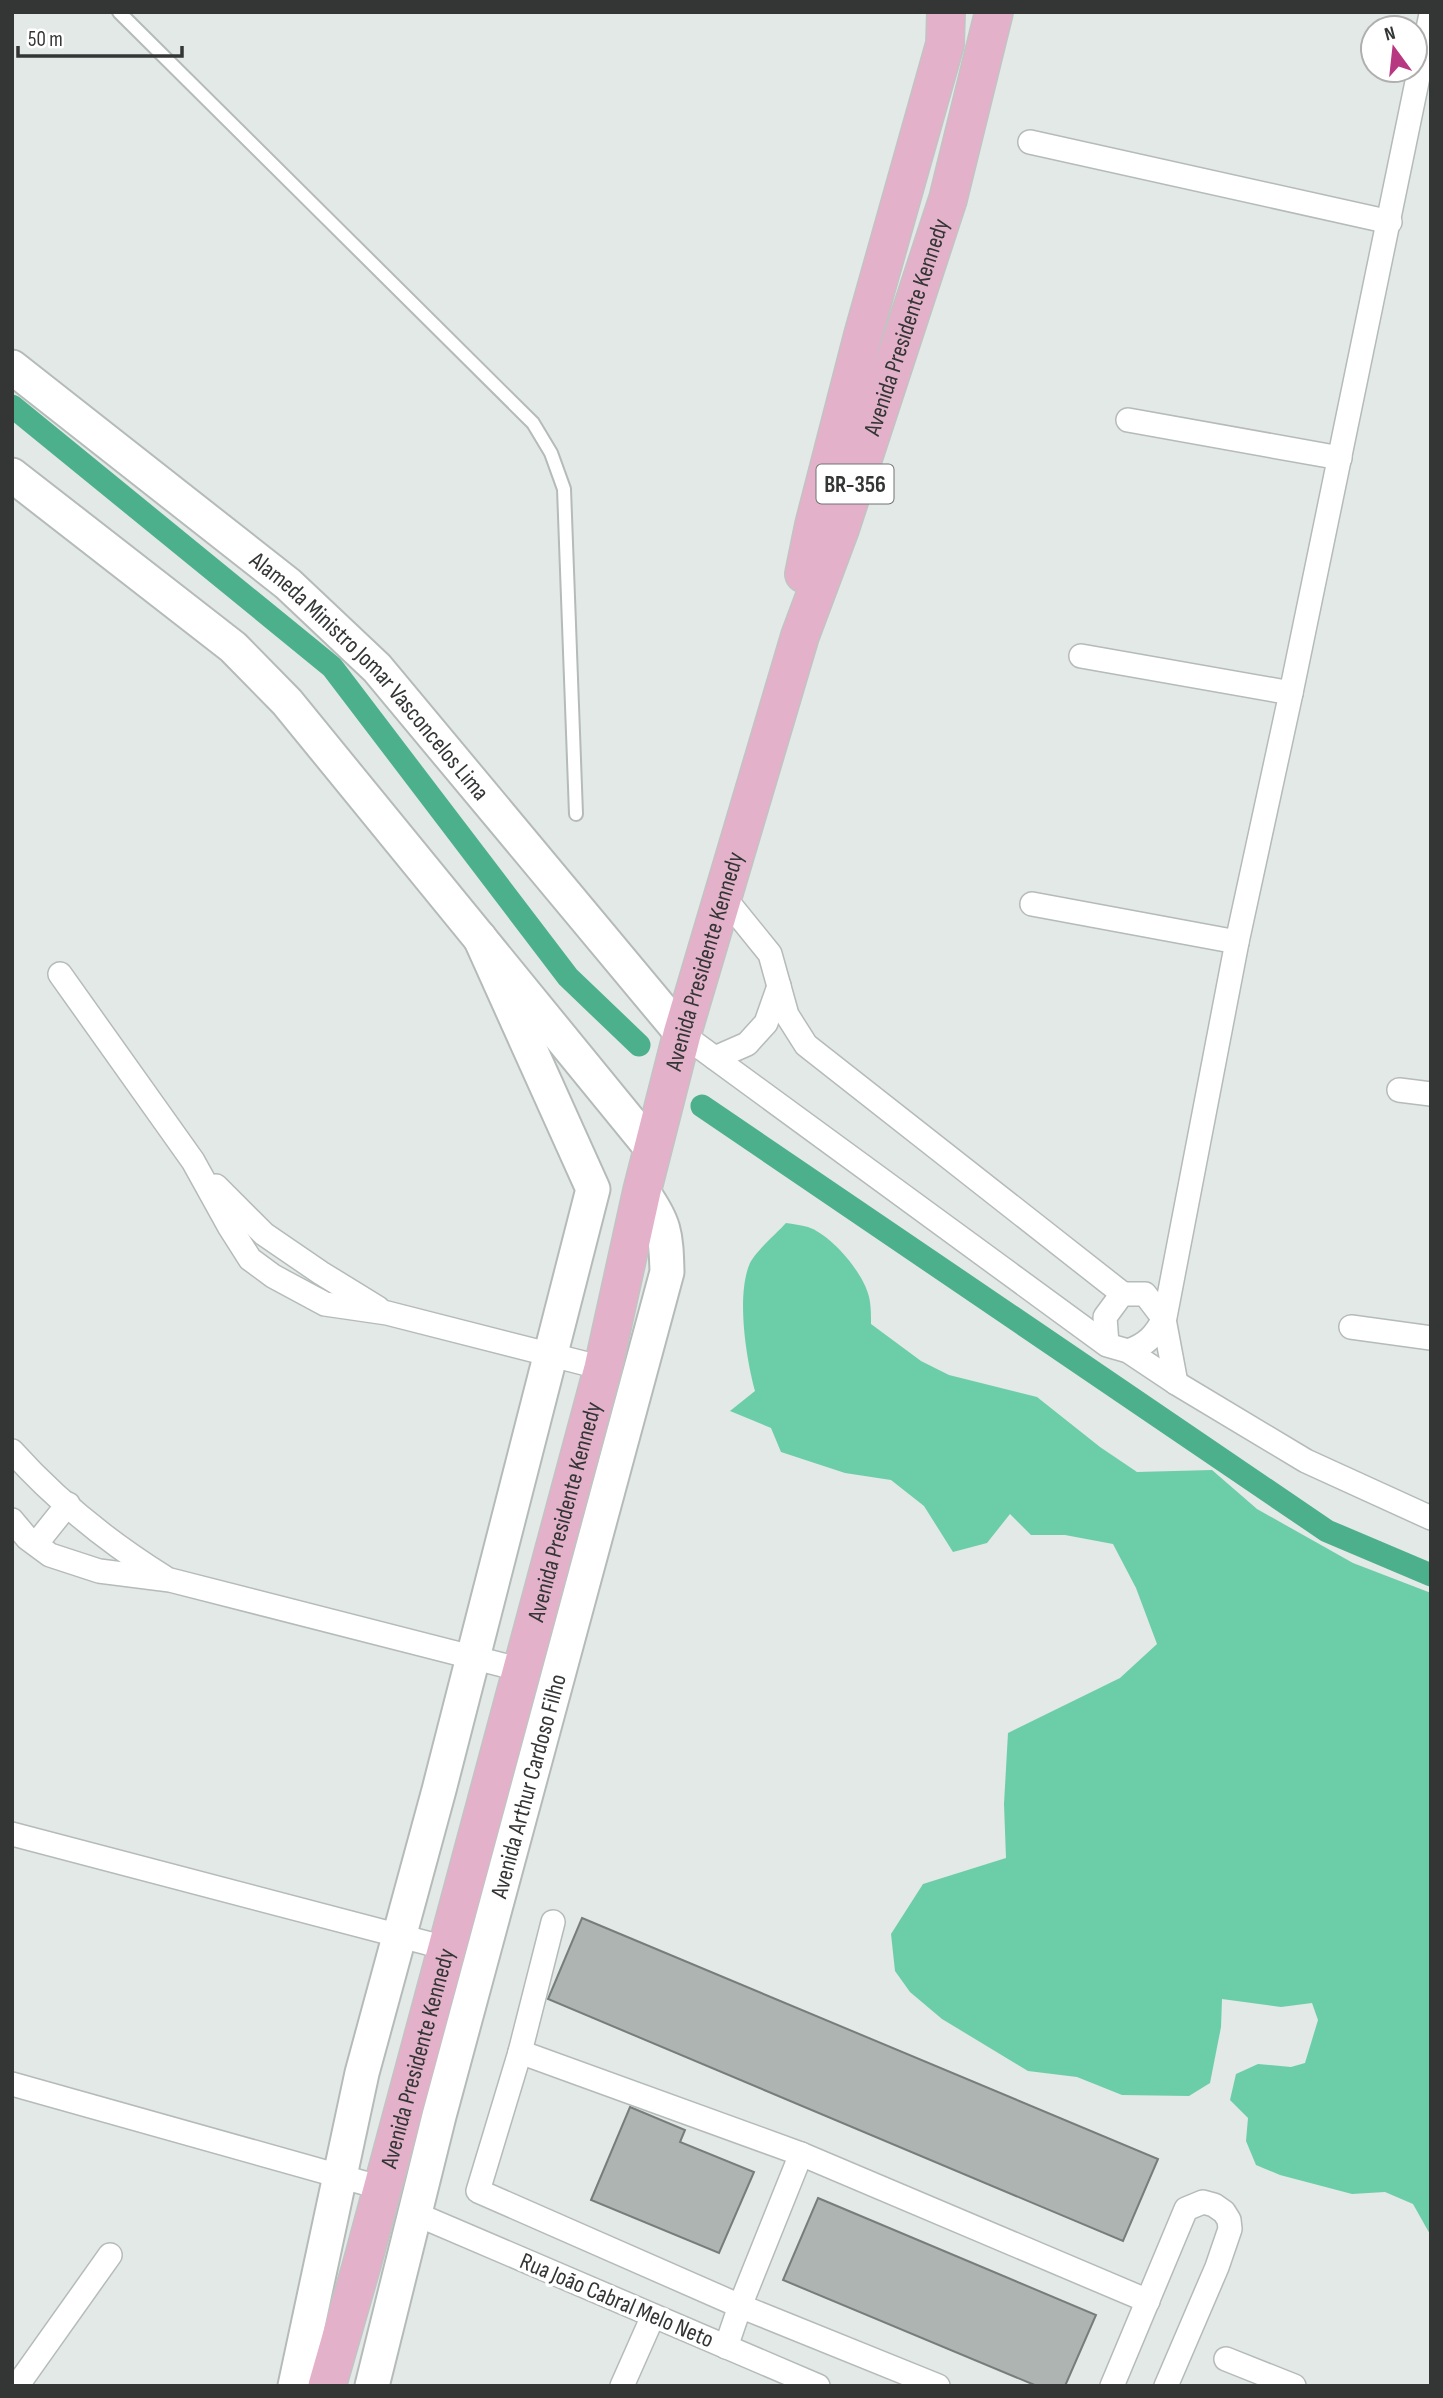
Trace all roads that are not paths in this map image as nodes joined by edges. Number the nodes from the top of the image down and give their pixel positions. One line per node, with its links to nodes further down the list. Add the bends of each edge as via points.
1 (118, 12): 14 (lane, via 533,423 551,453 564,489)
2 (946, 12): 11 (main road, Avenida Presidente Kennedy, via 945,44 814,525)
3 (994, 12): 11 (main road, Avenida Presidente Kennedy / BR-356, via 948,199)
4 (1431, 14): 6 (street)
5 (1030, 142): 6 (street)
6 (1390, 222): 9 (street)
7 (12, 367): 21 (main road, Alameda Ministro Jomar Vasconcelos Lima, via 288,584 368,659)
8 (1128, 420): 9 (street)
9 (1340, 458): 13 (street)
10 (12, 475): 17 (main road, via 233,648 287,702)
11 (800, 636): 15 (main road, Avenida Presidente Kennedy)
12 (1081, 656): 13 (street)
13 (1291, 693): 18 (street)
14 (576, 814)
15 (723, 896): 20 (street, via 770,954); 21 (main road, Avenida Presidente Kennedy)
16 (1032, 904): 18 (street)
17 (480, 938): 25 (main road); 33 (main road, Avenida Presidente Kennedy, via 593,1189)
18 (1237, 942): 27 (street)
19 (60, 974): 33 (street, via 193,1161 250,1259 324,1304 387,1313)
20 (779, 986): 22 (street, via 766,1023 747,1044); 28 (street, via 787,1015 806,1045)
21 (682, 1034): 22 (street); 25 (main road, Avenida Presidente Kennedy)
22 (715, 1058): 32 (street)
23 (1399, 1090): 24 (street)
24 (1431, 1094)
25 (652, 1149): 26 (main road, Avenida Presidente Kennedy)
26 (642, 1191): 34 (main road, Avenida Presidente Kennedy); 51 (main road, Avenida Arthur Cardoso Filho, via 659,1216 666,1237 667,1272)
27 (1175, 1268): 28 (street); 29 (street)
28 (1134, 1295): 29 (street); 32 (street, via 1105,1317)
29 (1164, 1319): 32 (street, via 1143,1346); 35 (street)
30 (1351, 1327): 31 (street)
31 (1431, 1338)
32 (1114, 1347): 35 (street)
33 (551, 1354): 34 (street); 42 (main road, Avenida Presidente Kennedy)
34 (603, 1368): 43 (main road, Avenida Presidente Kennedy)
35 (1176, 1383): 38 (street, via 1306,1461)
36 (12, 1451): 37 (street)
37 (68, 1504): 40 (street); 41 (street, via 97,1531)
38 (1431, 1518)
39 (12, 1520): 40 (street)
40 (36, 1544): 41 (street, via 50,1555 99,1571)
41 (170, 1580): 42 (street)
42 (473, 1658): 43 (street); 46 (main road, Avenida Presidente Kennedy)
43 (522, 1670): 47 (main road, Avenida Presidente Kennedy)
44 (12, 1834): 46 (street)
45 (553, 1923): 48 (street)
46 (400, 1936): 47 (street); 53 (main road, Avenida Presidente Kennedy, via 362,2073)
47 (446, 1948): 50 (main road, Avenida Presidente Kennedy)
48 (520, 2052): 52 (street); 60 (street, via 478,2191)
49 (12, 2084): 53 (street)
50 (404, 2108): 51 (street); 54 (main road, Avenida Presidente Kennedy)
51 (439, 2116): 55 (main road, Avenida Arthur Cardoso Filho)
52 (802, 2154): 59 (street); 60 (street)
53 (341, 2176): 54 (street); 65 (main road, Avenida Presidente Kennedy)
54 (382, 2188): 57 (main road, Avenida Presidente Kennedy)
55 (416, 2214): 58 (main road, Avenida Arthur Cardoso Filho); 61 (street, Rua João Cabral Melo Neto)
56 (110, 2255): 64 (street)
57 (362, 2264): 58 (street); 66 (main road, Avenida Presidente Kennedy)
58 (399, 2273): 67 (main road, Avenida Arthur Cardoso Filho)
59 (1148, 2301): 71 (street); 72 (street, via 1186,2209 1203,2202 1224,2212 1230,2230)
60 (740, 2306): 62 (street); 70 (street)
61 (653, 2316): 62 (street, Rua João Cabral Melo Neto); 68 (street)
62 (726, 2347): 69 (street, Rua João Cabral Melo Neto)
63 (1226, 2359): 73 (street)
64 (17, 2386)
65 (295, 2386)
66 (327, 2386)
67 (372, 2386)
68 (622, 2386)
69 (818, 2386)
70 (937, 2386)
71 (1112, 2386)
72 (1166, 2386)
73 (1294, 2386)

